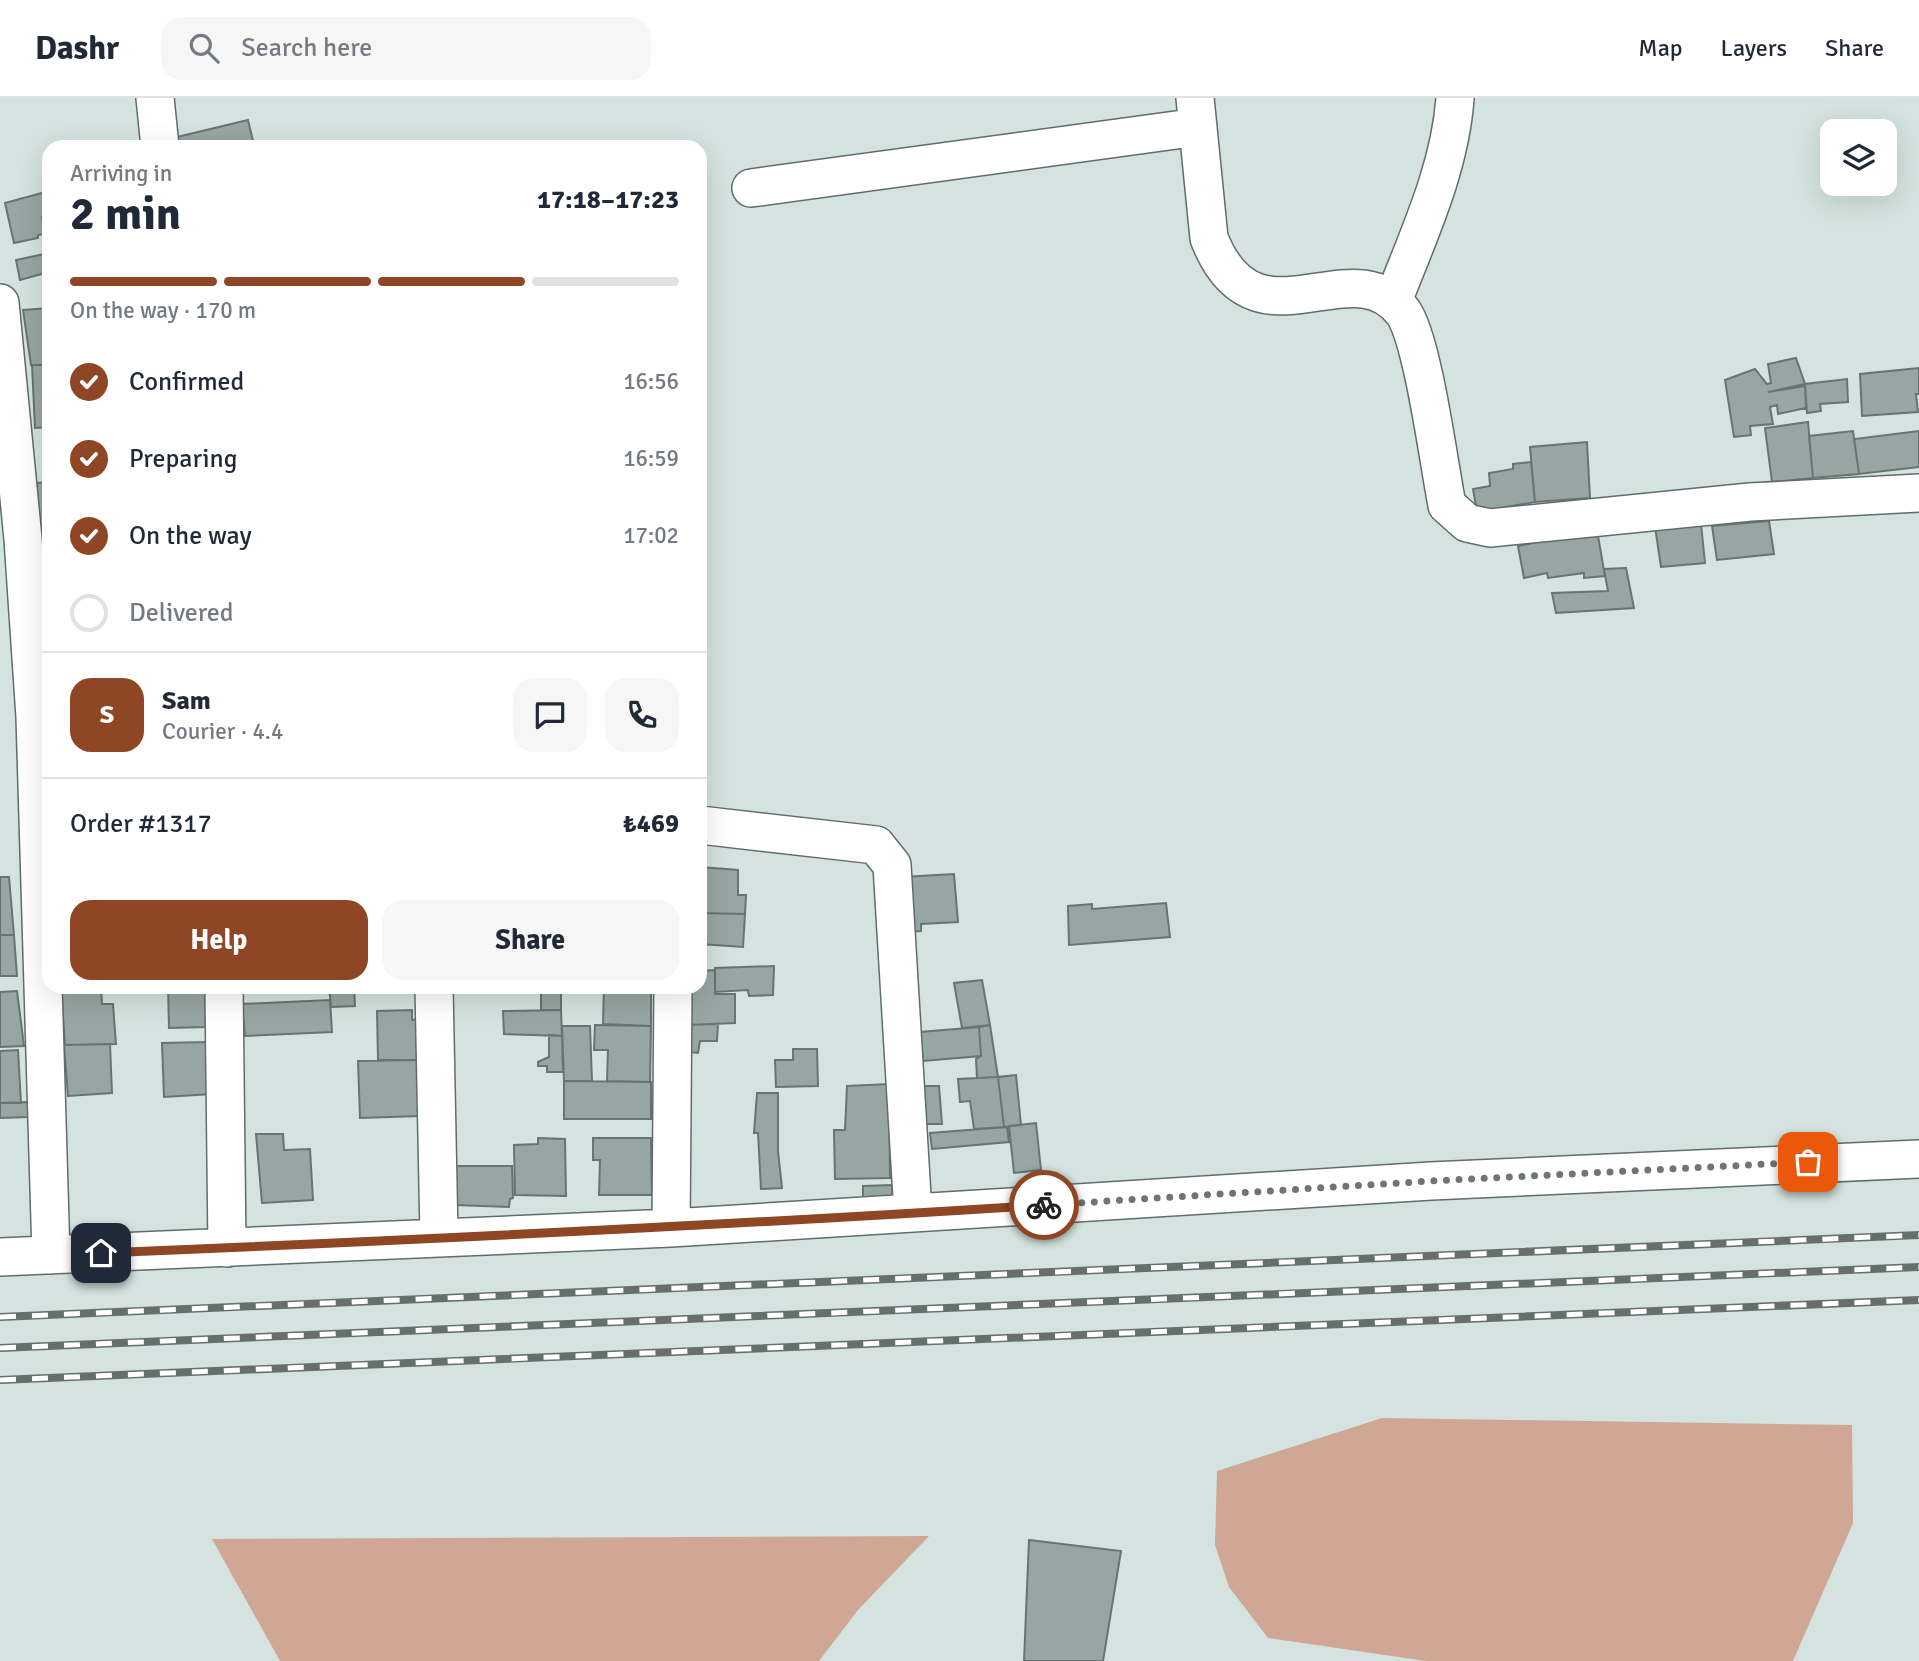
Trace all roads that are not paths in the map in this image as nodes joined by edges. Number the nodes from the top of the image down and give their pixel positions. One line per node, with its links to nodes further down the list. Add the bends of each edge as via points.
1 (155, 98): 4 (street)
2 (1455, 98): 6 (street, via 1438,181)
3 (1197, 113): 5 (street); 6 (street, via 1209,238 1226,271 1268,296 1283,298 1354,287)
4 (159, 140)
5 (751, 188)
6 (1392, 302): 8 (street, via 1403,313 1415,342 1447,505 1455,515 1478,527 1750,502)
7 (0, 303): 10 (street, via 35,717)
8 (1919, 494)
9 (707, 826): 16 (street, via 876,845 892,864)
10 (42, 952)
11 (43, 994): 20 (street)
12 (225, 994): 19 (street)
13 (434, 994): 18 (street)
14 (673, 994): 17 (street)
15 (1919, 1159): 16 (street, via 1431,1181)
16 (913, 1213): 17 (street)
17 (671, 1228): 18 (street)
18 (439, 1236): 19 (street)
19 (227, 1248): 20 (street)
20 (51, 1255): 21 (street)
21 (0, 1257)

